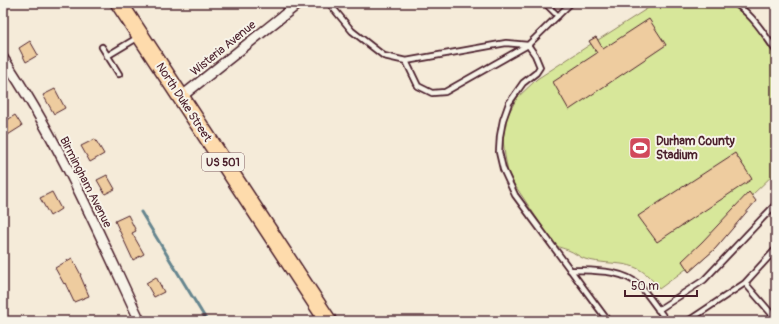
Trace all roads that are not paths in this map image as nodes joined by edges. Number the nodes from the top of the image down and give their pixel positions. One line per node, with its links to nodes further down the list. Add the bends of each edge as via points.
1 (119, 3): 8 (highway, North Duke Street / US 501)
2 (299, 3): 16 (street, Wisteria Avenue)
3 (329, 3): 14 (lane, via 352,31 384,56)
4 (545, 3): 7 (lane)
5 (571, 3): 7 (lane)
6 (734, 3): 11 (lane, via 745,10 760,27)
7 (558, 16): 9 (lane)
8 (141, 36): 12 (lane); 16 (highway, North Duke Street / US 501)
9 (528, 45): 14 (lane, via 506,43); 14 (lane, via 446,92 432,93 418,86); 19 (lane, via 540,67 523,83 509,102 503,120 499,152 514,195)
10 (102, 47): 12 (lane)
11 (776, 51)
12 (108, 56): 15 (lane)
13 (3, 58): 23 (street, Birmingham Avenue, via 34,105 71,174)
14 (406, 61)
15 (119, 74)
16 (181, 97): 24 (highway, North Duke Street / US 501)
17 (776, 204): 21 (lane, via 704,280)
18 (776, 249): 20 (lane)
19 (570, 270): 21 (lane, via 603,272 630,279 640,286); 25 (lane)
20 (746, 283): 22 (lane); 27 (lane)
21 (658, 310): 26 (lane)
22 (776, 319)
23 (140, 321)
24 (328, 321)
25 (608, 321)
26 (667, 321)
27 (688, 321)

